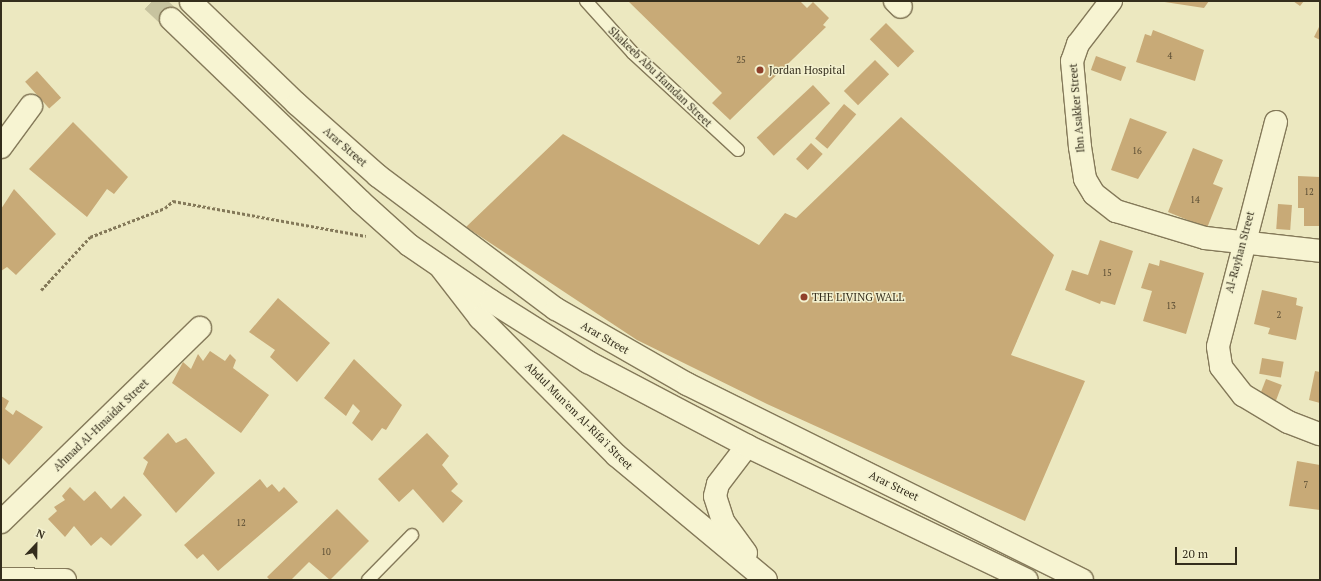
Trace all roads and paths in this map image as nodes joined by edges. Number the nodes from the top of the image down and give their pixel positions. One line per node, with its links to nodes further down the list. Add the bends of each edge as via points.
1 (586, 1): 8 (lane, Shakeeb Abu Hamdan Street, via 633,53)
2 (1111, 1): 10 (main road, Ibn Asakker Street, via 1078,44 1072,61 1085,179 1094,194 1116,211 1205,238)
3 (192, 2): 25 (main road, Arar Street, via 296,104 378,176 556,309 687,384)
4 (171, 19): 12 (main road, via 323,169 409,244)
5 (31, 106): 7 (main road)
6 (1276, 122): 10 (main road, Al-Rayhan Street)
7 (1, 147)
8 (738, 150)
9 (370, 237): 13 (path, via 173,200 164,208 90,237)
10 (1242, 244): 11 (main road); 15 (main road, Al-Rayhan Street, via 1221,323 1218,347 1221,367 1243,394 1288,422)
11 (1320, 251)
12 (442, 269): 16 (main road, via 588,362); 22 (main road, Abdul Mun'em Al-Rifa'i Street, via 480,318 616,455)
13 (41, 290)
14 (200, 328): 17 (main road, Ahmad Al-Hmaidat Street)
15 (1320, 434)
16 (747, 446): 23 (main road, via 718,484 716,504 737,543); 24 (main road)
17 (1, 522)
18 (412, 535): 21 (lane)
19 (1, 580): 20 (main road)
20 (65, 580)
21 (368, 580)
22 (766, 580)
23 (769, 580)
24 (1027, 580)
25 (1082, 580)

